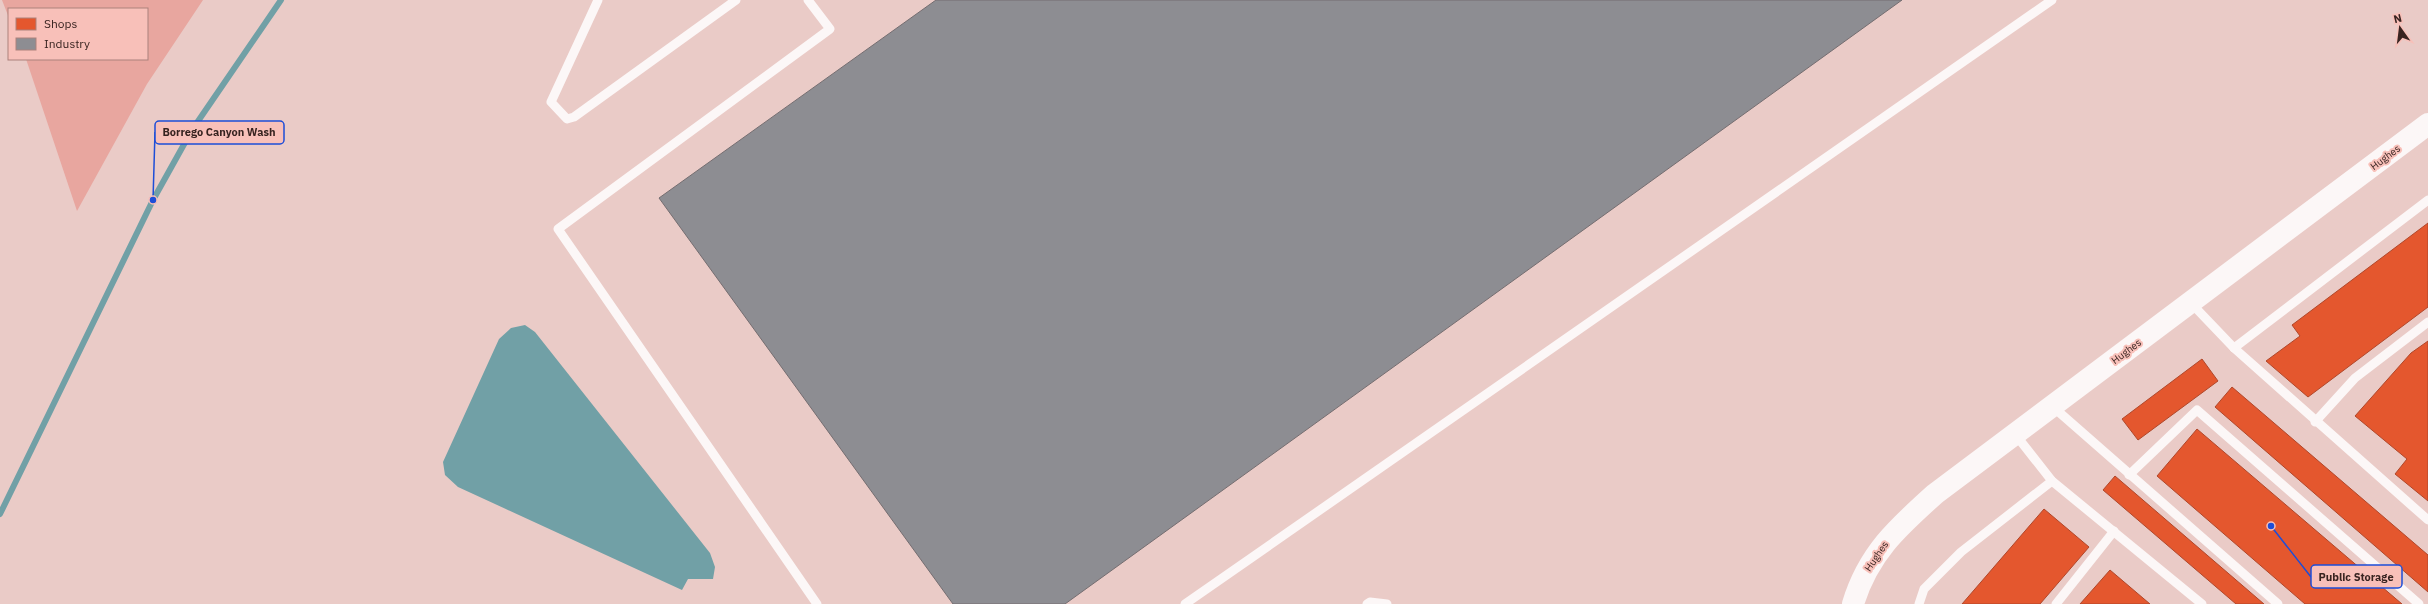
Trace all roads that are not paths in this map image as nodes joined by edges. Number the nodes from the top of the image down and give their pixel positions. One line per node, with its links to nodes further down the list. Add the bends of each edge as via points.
1 (598, 0): 2 (lane, via 551,102 567,119 574,117)
2 (736, 0)
3 (808, 0): 17 (lane, via 830,29 558,229)
4 (2052, 0): 18 (lane)
5 (2428, 124): 7 (street, Hughes)
6 (2428, 200): 9 (lane)
7 (2191, 303): 9 (lane); 10 (street, Hughes)
8 (2428, 322): 11 (lane, via 2355,378)
9 (2234, 348): 11 (lane)
10 (2052, 406): 12 (street, Hughes); 13 (lane)
11 (2316, 422): 15 (lane)
12 (2015, 434): 14 (lane); 21 (street, Hughes, via 1935,494 1891,533 1861,579)
13 (2129, 475): 25 (lane); 26 (lane, via 2197,410)
14 (2052, 481): 16 (lane); 22 (lane, via 1961,552 1924,589)
15 (2428, 520)
16 (2114, 531): 23 (lane); 24 (lane)
17 (817, 604)
18 (1185, 604)
19 (1367, 604): 20 (lane)
20 (1387, 604)
21 (1853, 604)
22 (1919, 604)
23 (2056, 604)
24 (2202, 604)
25 (2278, 604)
26 (2419, 604)

